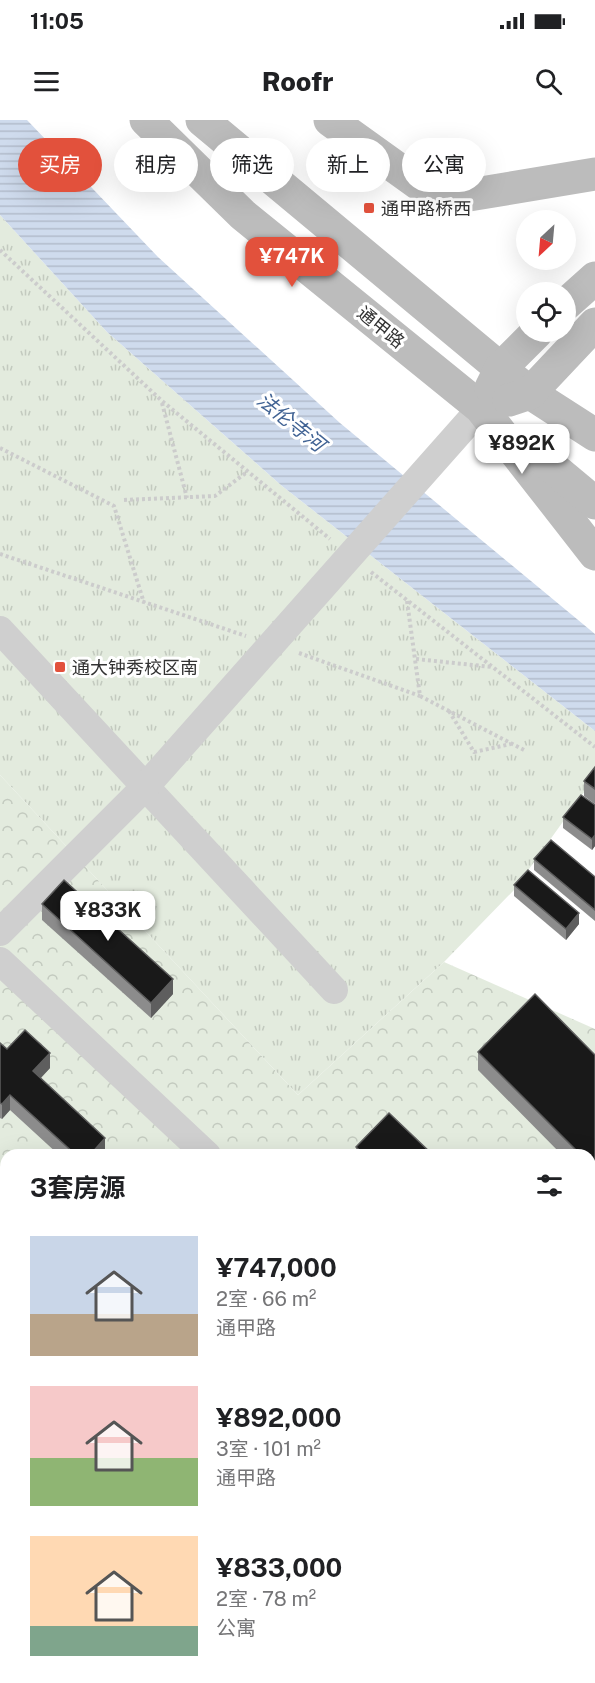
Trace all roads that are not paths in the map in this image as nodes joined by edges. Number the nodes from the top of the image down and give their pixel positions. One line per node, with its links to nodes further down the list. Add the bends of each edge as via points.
1 (146, 120): 11 (main road, 通甲路, via 243,215)
2 (202, 120): 9 (main road)
3 (330, 120): 4 (main road, via 418,184 469,195)
4 (595, 174)
5 (595, 278): 6 (main road)
6 (576, 295)
7 (595, 324): 10 (main road)
8 (527, 342): 9 (main road)
9 (501, 368): 10 (main road); 11 (main road)
10 (530, 393): 11 (main road); 12 (main road); 13 (main road)
11 (482, 408): 14 (main road); 15 (main road, 通甲路); 17 (street)
12 (595, 435)
13 (595, 447)
14 (595, 503)
15 (595, 554)
16 (0, 630): 17 (street)
17 (146, 786): 18 (street); 20 (street)
18 (0, 932)
19 (0, 961): 21 (street)
20 (334, 990)
21 (200, 1149)

